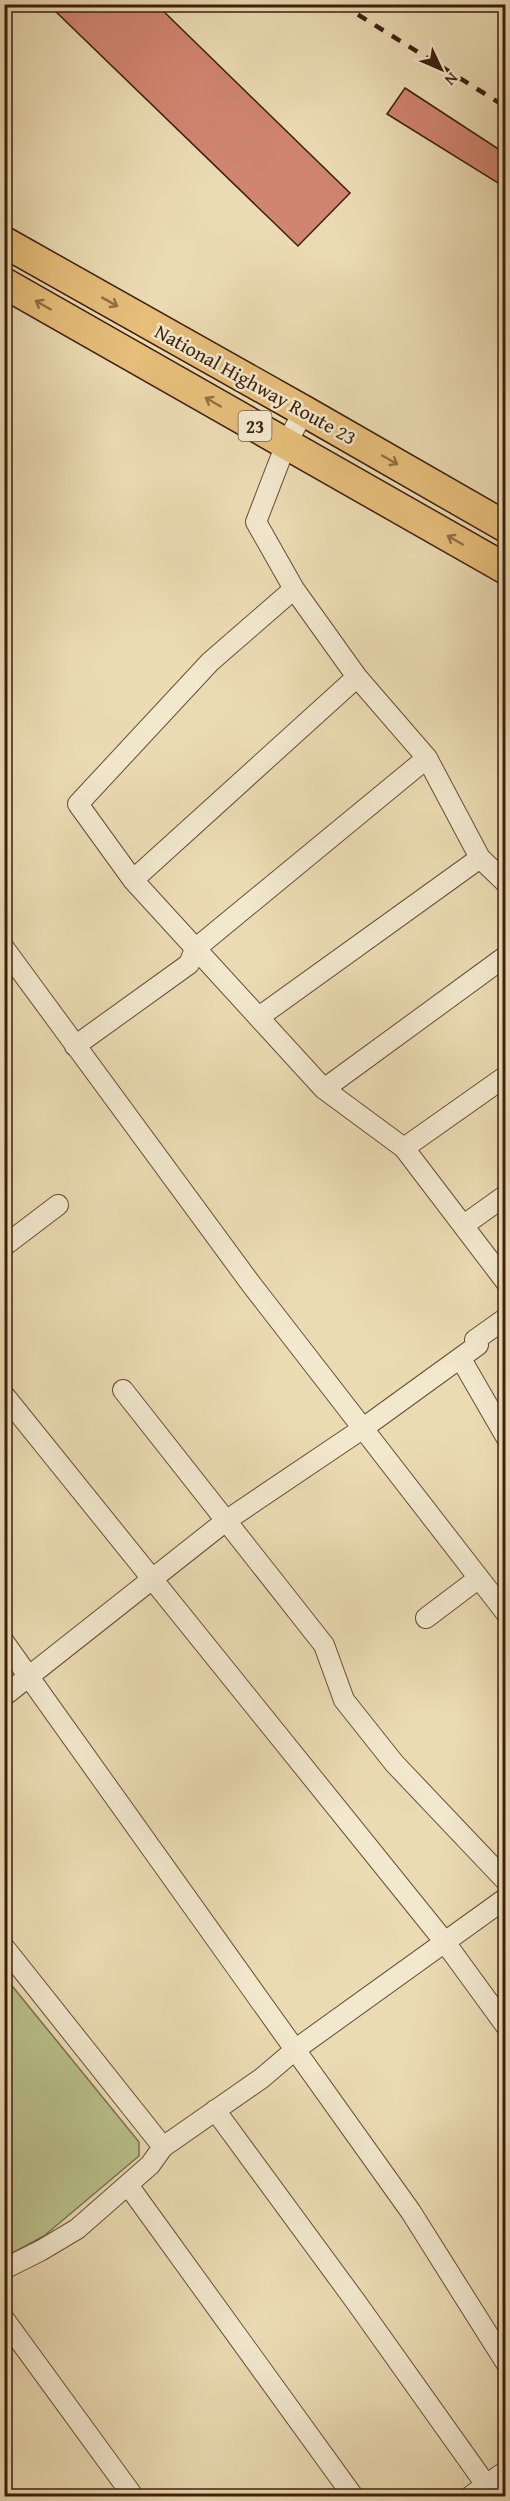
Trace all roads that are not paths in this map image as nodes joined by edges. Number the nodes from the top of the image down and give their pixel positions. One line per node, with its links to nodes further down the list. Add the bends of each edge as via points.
1 (4, 243): 3 (highway, National Highway Route 23 / 23, one-way to 3)
2 (4, 283): 4 (highway, National Highway Route 23 / 23, one-way to 2)
3 (304, 411): 4 (street); 5 (highway, National Highway Route 23 / 23, one-way to 5)
4 (286, 444): 6 (highway, National Highway Route 23 / 23, one-way to 4); 7 (street, via 256,522)
5 (506, 527)
6 (506, 569)
7 (294, 589): 8 (street); 11 (street, via 210,662 78,804)
8 (357, 677): 9 (street); 11 (street)
9 (427, 758): 10 (street); 14 (street)
10 (480, 858): 12 (street); 16 (street)
11 (133, 880): 14 (street)
12 (506, 883)
13 (4, 948): 17 (street)
14 (195, 949): 16 (street); 17 (street, via 189,964)
15 (506, 956): 19 (street)
16 (259, 1017): 19 (street)
17 (75, 1046): 30 (street)
18 (506, 1076): 20 (street)
19 (324, 1089): 20 (street)
20 (404, 1148): 23 (street)
21 (506, 1195): 23 (street)
22 (58, 1205): 24 (street)
23 (464, 1226): 25 (street)
24 (4, 1246)
25 (506, 1282)
26 (506, 1318): 27 (street)
27 (461, 1359): 30 (street); 31 (street)
28 (123, 1390): 32 (street)
29 (4, 1395): 34 (street)
30 (362, 1429): 32 (street); 33 (street)
31 (506, 1437)
32 (227, 1520): 34 (street); 40 (street, via 324,1645 344,1700 394,1763)
33 (478, 1578): 35 (street); 36 (street)
34 (153, 1579): 38 (street); 42 (street)
35 (506, 1613)
36 (426, 1618)
37 (4, 1642): 38 (street)
38 (30, 1676): 39 (street); 45 (street)
39 (4, 1696)
40 (506, 1881)
41 (506, 1898): 42 (street)
42 (444, 1941): 44 (street); 45 (street)
43 (4, 1947): 47 (street)
44 (506, 2026)
45 (296, 2049): 46 (street); 51 (street, via 411,2212)
46 (215, 2110): 47 (street); 53 (street, via 356,2302)
47 (163, 2147): 48 (street)
48 (128, 2185): 49 (street, via 77,2229); 55 (street)
49 (4, 2269)
50 (4, 2319): 54 (street)
51 (506, 2363)
52 (506, 2471): 53 (street)
53 (483, 2493)
54 (133, 2496)
55 (353, 2496)

